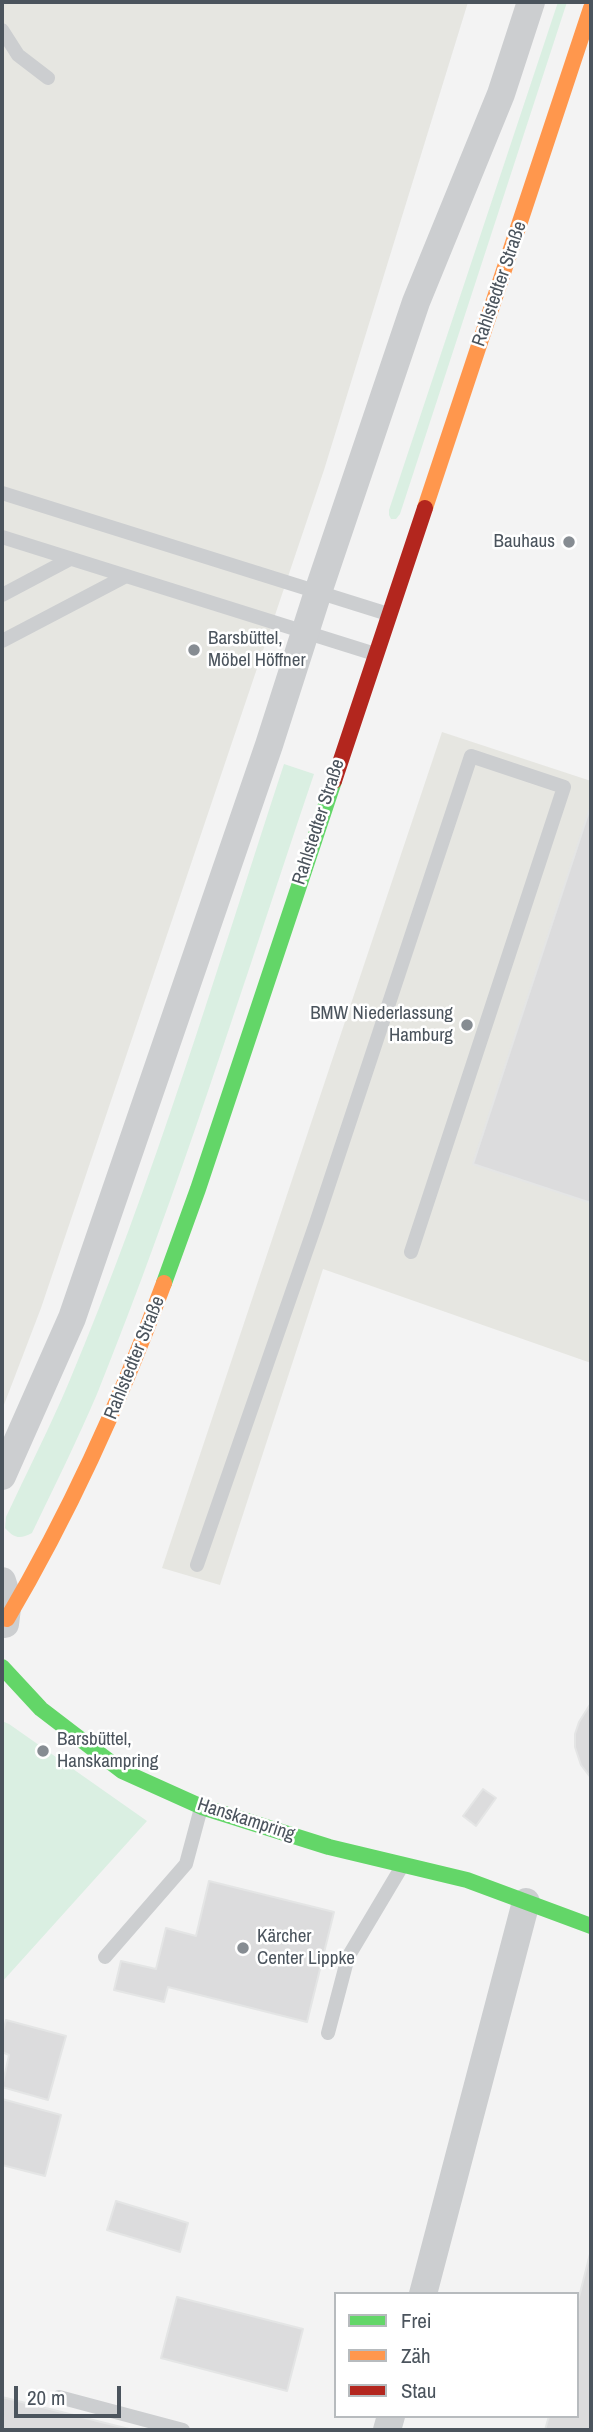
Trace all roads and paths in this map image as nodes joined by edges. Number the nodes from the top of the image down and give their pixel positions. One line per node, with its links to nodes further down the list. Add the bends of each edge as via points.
1 (531, 2): 9 (street, via 501,94 416,302)
2 (591, 8): 11 (street, Rahlstedter Straße)
3 (2, 30): 4 (lane, via 18,55)
4 (47, 78)
5 (2, 493): 9 (lane)
6 (2, 537): 7 (lane)
7 (70, 559): 8 (lane); 10 (lane)
8 (126, 576): 12 (lane); 13 (lane)
9 (318, 592): 11 (lane); 12 (street)
10 (2, 596)
11 (390, 614): 14 (street, Rahlstedter Straße)
12 (305, 632): 14 (lane); 16 (street, via 72,1318)
13 (2, 641)
14 (376, 654): 19 (street, Rahlstedter Straße, via 150,1323 57,1534)
15 (411, 1252): 17 (lane, via 564,787 471,756)
16 (2, 1476)
17 (197, 1565)
18 (2, 1581): 19 (street, Rahlstedter Straße, via 8,1600)
19 (4, 1626)
20 (2, 1667): 21 (street, Hanskampring, via 41,1709 122,1771)
21 (202, 1807): 22 (street, Hanskampring, via 329,1847); 25 (lane, via 186,1864)
22 (403, 1863): 23 (street, Hanskampring); 26 (lane, via 348,1957)
23 (526, 1902): 24 (street, Hanskampring); 27 (street)
24 (591, 1926)
25 (105, 1957)
26 (328, 2033)
27 (424, 2292)
28 (59, 2397): 29 (lane)
29 (183, 2430)

